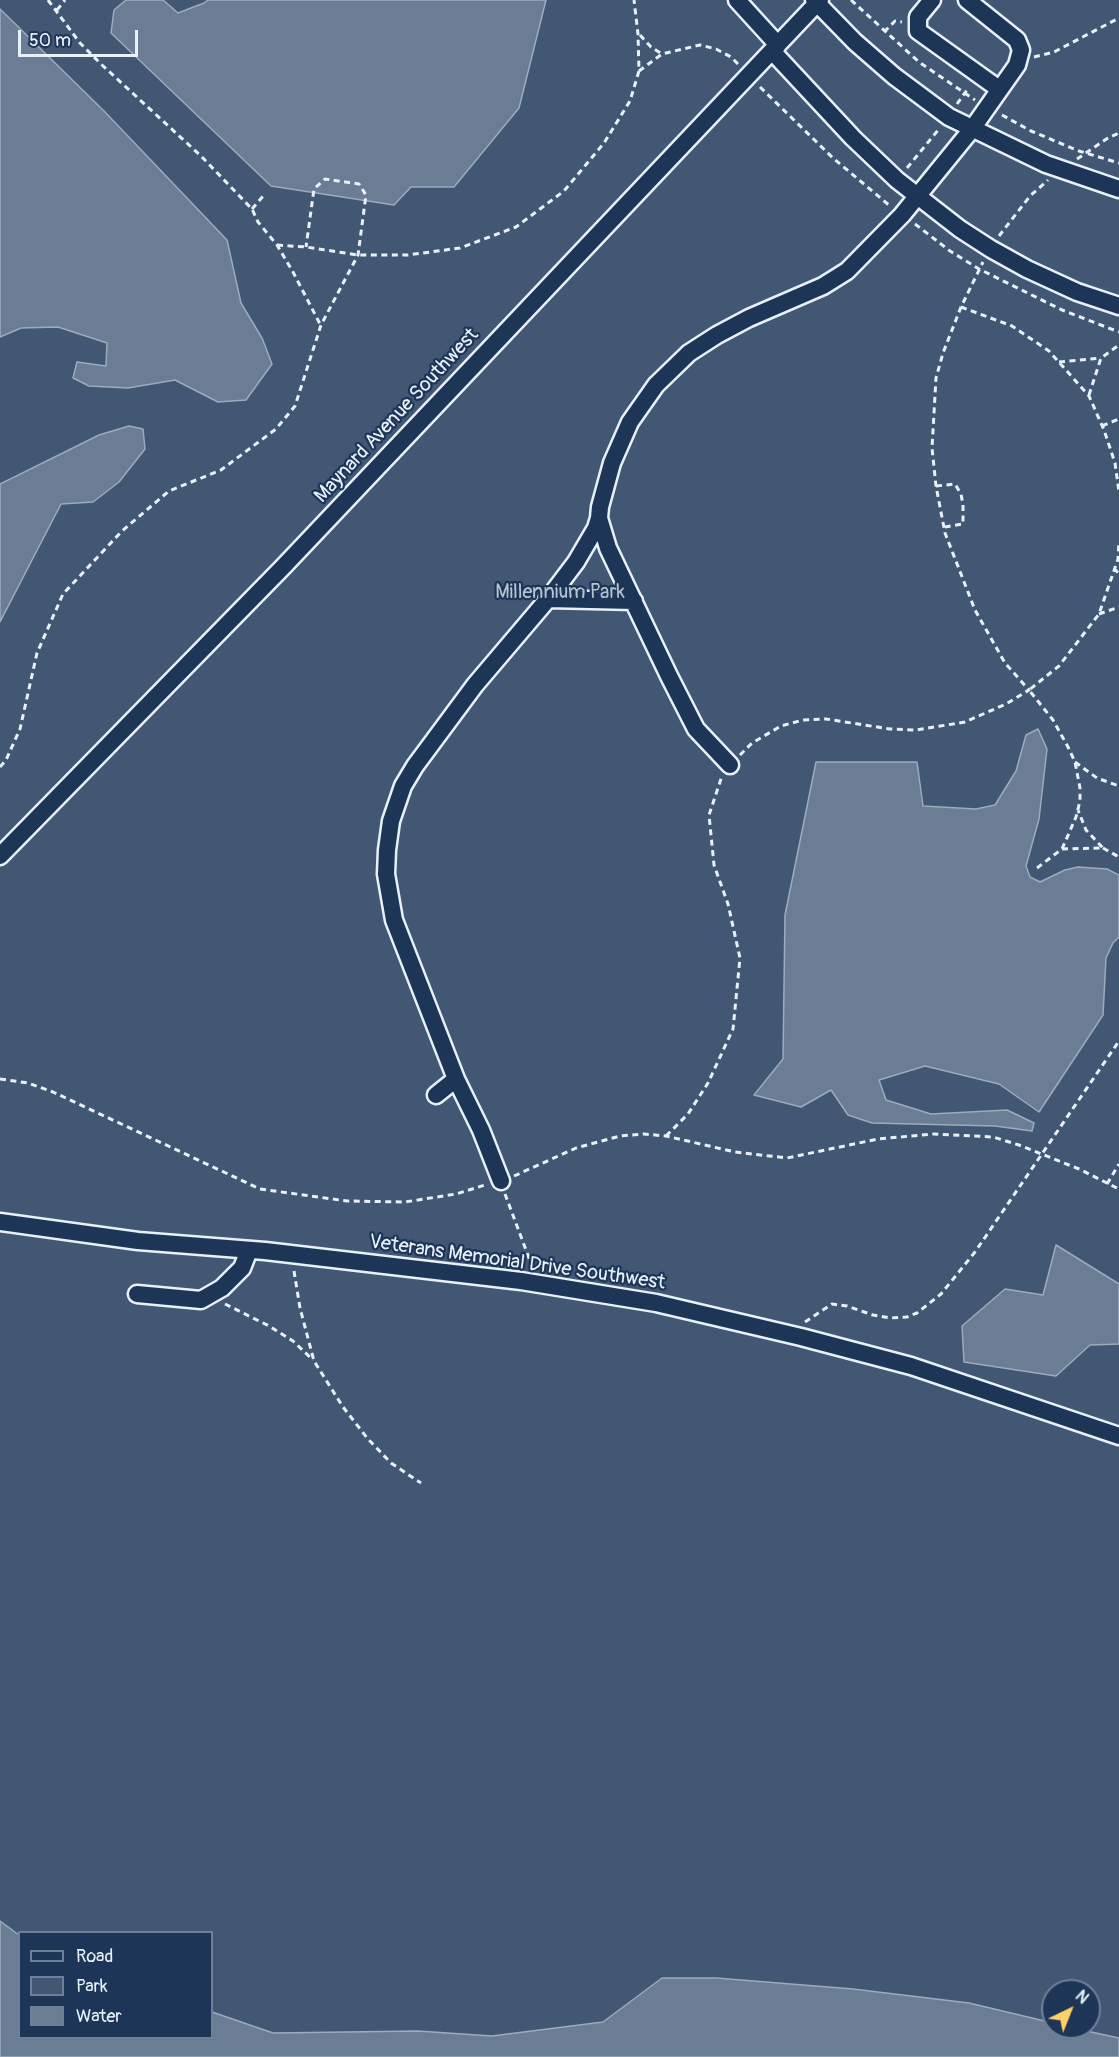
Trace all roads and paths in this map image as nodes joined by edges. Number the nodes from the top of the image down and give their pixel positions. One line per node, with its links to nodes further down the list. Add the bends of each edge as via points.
1 (48, 0): 8 (path)
2 (65, 0): 8 (path)
3 (634, 0): 12 (path)
4 (737, 0): 13 (street)
5 (932, 0): 10 (street)
6 (967, 0): 15 (street, via 1017,40)
7 (818, 1): 13 (street, Maynard Avenue Southwest); 20 (street, via 855,42)
8 (57, 10): 27 (path, via 80,43)
9 (1119, 18): 15 (path, via 1054,52)
10 (917, 24): 11 (path, via 895,21); 17 (street, via 918,31)
11 (884, 32)
12 (638, 34): 14 (path); 16 (path)
13 (775, 48): 18 (street, Maynard Avenue Southwest); 22 (street, via 853,138)
14 (662, 54): 16 (path); 18 (path, via 700,45 731,57)
15 (1019, 59): 19 (street)
16 (639, 70): 31 (path, via 630,101 604,143 564,191 516,227 460,248 408,255)
17 (978, 74): 19 (street); 20 (path)
18 (749, 75): 26 (path, via 833,158); 62 (street, Maynard Avenue Southwest, via 283,567)
19 (999, 89): 21 (street)
20 (949, 117): 21 (street); 22 (path)
21 (972, 129): 23 (street, via 1054,167); 25 (street)
22 (897, 180): 25 (street); 26 (path)
23 (1119, 189)
24 (264, 195): 27 (path)
25 (917, 197): 28 (street); 32 (street, via 967,234 1018,264 1077,292)
26 (880, 198): 28 (path)
27 (252, 209): 29 (path)
28 (902, 215): 35 (path, via 979,269 1062,310); 45 (street, via 847,271 717,335 689,353 656,385 630,422 612,463)
29 (277, 246): 30 (path); 34 (path)
30 (306, 247): 31 (path); 31 (path, via 314,189 325,180 359,184 366,195)
31 (358, 255): 34 (path)
32 (1119, 306)
33 (961, 307): 38 (path, via 1012,326)
34 (321, 325): 57 (path, via 295,406 276,429 221,470 169,491 122,531 63,594 37,652 20,729)
35 (1119, 332)
36 (1119, 345): 37 (path)
37 (1101, 358): 38 (path); 40 (path)
38 (1059, 362): 40 (path)
39 (936, 378): 43 (path)
40 (1089, 396): 42 (path)
41 (1119, 419): 42 (path)
42 (1102, 426): 44 (path, via 1115,463)
43 (936, 486): 46 (path); 46 (path, via 955,484 961,494 963,524)
44 (1119, 492)
45 (599, 518): 50 (street, via 572,569); 51 (street, via 608,548)
46 (944, 527): 54 (path, via 975,610 1005,663)
47 (1119, 541): 48 (path)
48 (1114, 568): 49 (path); 53 (path)
49 (1119, 574)
50 (548, 600): 51 (street); 67 (street, via 475,685 415,766 391,821 386,874 394,920)
51 (634, 601): 56 (street, via 696,729)
52 (1119, 607): 53 (path)
53 (1099, 614): 54 (path, via 1059,666)
54 (1029, 690): 55 (path, via 1053,720); 56 (path, via 965,722 916,730 826,719 803,720 781,726 752,743)
55 (1075, 762): 58 (path, via 1097,778); 59 (path, via 1080,788)
56 (730, 765): 69 (path, via 722,776 709,815 714,866 728,904 740,958 733,1029 708,1083 688,1114)
57 (0, 767)
58 (1119, 786)
59 (1078, 810): 60 (path, via 1086,830); 61 (path)
60 (1103, 848): 61 (path); 63 (path)
61 (1062, 849): 64 (path)
62 (0, 856)
63 (1119, 857)
64 (1037, 868)
65 (1119, 1041): 70 (path)
66 (0, 1079): 72 (path, via 53,1092 260,1189 347,1201 405,1202 456,1194)
67 (456, 1079): 68 (street); 72 (street)
68 (436, 1095)
69 (666, 1136): 70 (path, via 735,1152 787,1158 878,1139 933,1134 993,1137); 72 (path, via 644,1134 597,1141)
70 (1042, 1155): 73 (path); 81 (path, via 975,1252 928,1305 907,1317 890,1318 832,1304 803,1323)
71 (1119, 1164): 73 (path)
72 (501, 1181): 78 (path, via 530,1257)
73 (1107, 1184): 74 (path)
74 (1119, 1189)
75 (0, 1222): 76 (street, Veterans Memorial Drive Southwest, via 138,1241)
76 (249, 1250): 77 (street, Veterans Memorial Drive Southwest); 80 (street, via 243,1268)
77 (291, 1254): 78 (street, Veterans Memorial Drive Southwest); 82 (path)
78 (534, 1283): 81 (street, Veterans Memorial Drive Southwest, via 656,1303)
79 (137, 1294): 80 (street, via 201,1300)
80 (208, 1296): 82 (path, via 269,1326)
81 (794, 1335): 83 (street, Veterans Memorial Drive Southwest, via 911,1366)
82 (314, 1361): 84 (path, via 368,1438 391,1463)
83 (1119, 1436)
84 (421, 1483)

